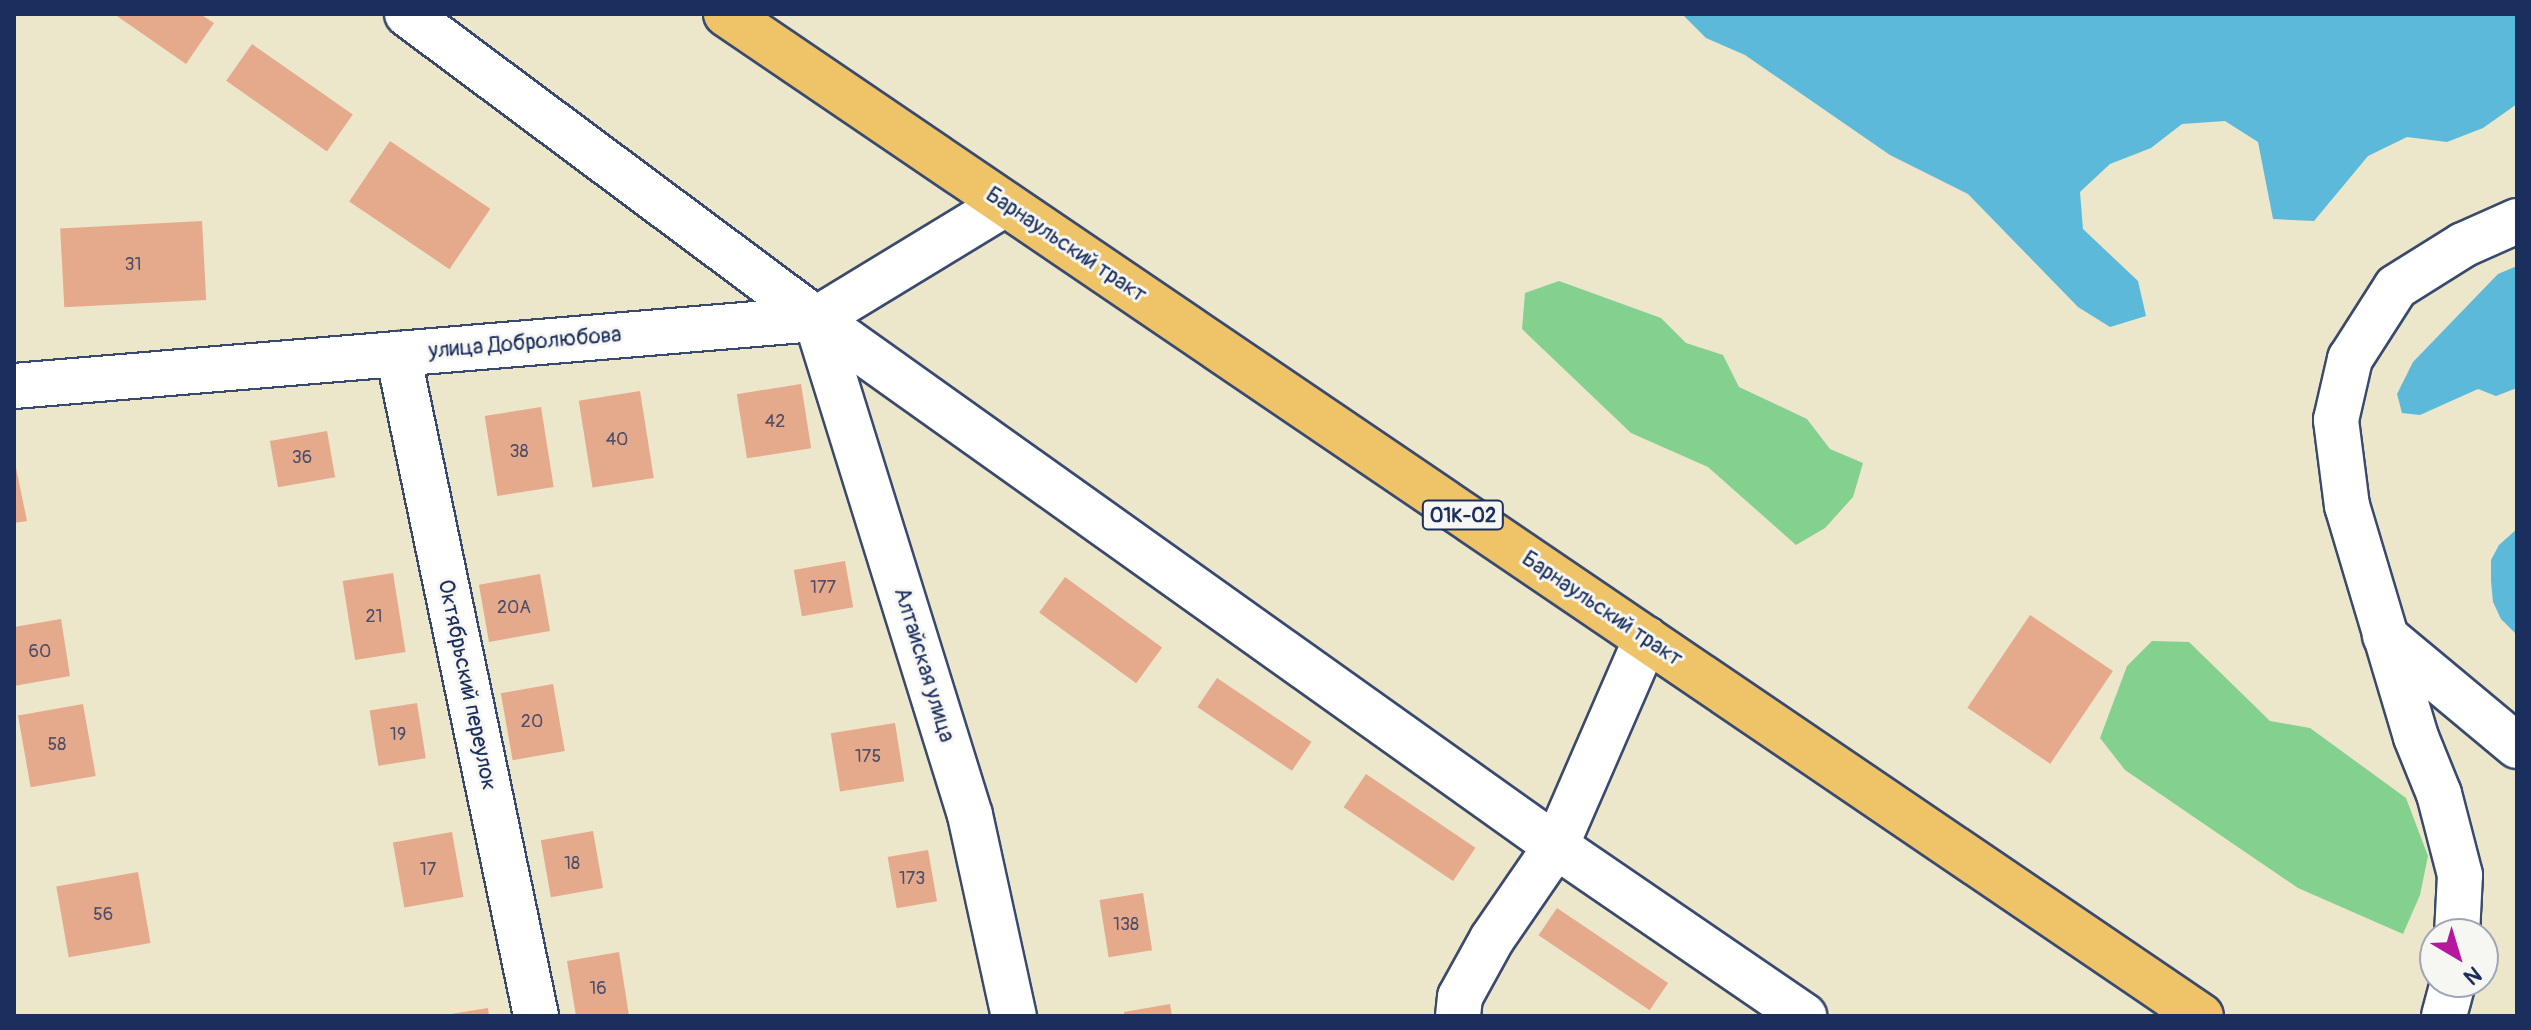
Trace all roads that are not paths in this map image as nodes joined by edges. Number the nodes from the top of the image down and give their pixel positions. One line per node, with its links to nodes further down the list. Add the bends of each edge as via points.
1 (407, 14): 5 (street)
2 (726, 14): 3 (main road, Барнаульский тракт / 01К-02)
3 (1005, 204): 5 (street, улица Добролюбова); 9 (main road, Барнаульский тракт / 01К-02)
4 (2517, 221): 8 (street, via 2463,245 2396,287 2350,359 2336,420 2347,506)
5 (816, 319): 6 (street, улица Добролюбова); 11 (street); 14 (street, Алтайская улица, via 970,815)
6 (398, 354): 7 (street, улица Добролюбова); 13 (street, Октябрьский переулок)
7 (14, 386)
8 (2385, 636): 10 (street); 12 (street, via 2439,794 2460,875)
9 (1646, 639): 11 (street); 17 (main road, Барнаульский тракт / 01К-02)
10 (2517, 746)
11 (1556, 846): 15 (street, via 1492,939 1460,997); 16 (street)
12 (2458, 918)
13 (536, 1016)
14 (1014, 1016)
15 (1458, 1016)
16 (1804, 1016)
17 (2201, 1016)

